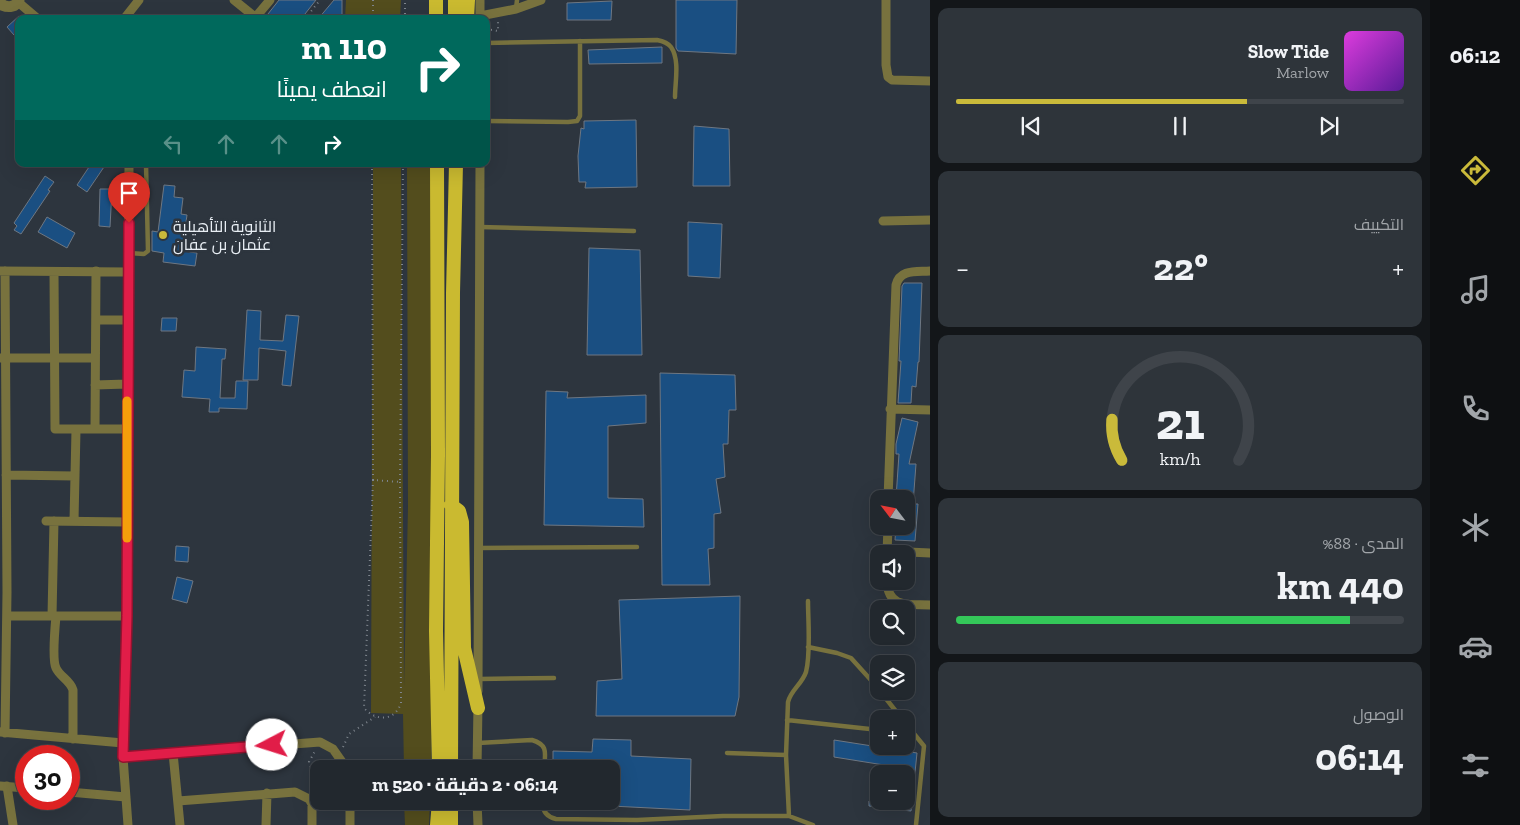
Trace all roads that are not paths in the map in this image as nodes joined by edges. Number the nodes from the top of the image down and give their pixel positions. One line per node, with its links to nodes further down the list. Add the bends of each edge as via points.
1 (139, 0): 14 (street)
2 (234, 0): 15 (street)
3 (270, 0): 16 (street)
4 (436, 0): 17 (highway)
5 (455, 0): 18 (highway)
6 (468, 0): 19 (highway)
7 (480, 0): 20 (street)
8 (541, 0): 12 (street)
9 (886, 0): 24 (street, via 888,77 892,80)
10 (18, 1): 11 (street, via 10,7); 13 (street)
11 (1, 4)
12 (517, 5): 21 (street)
13 (34, 15)
14 (127, 15)
15 (252, 15)
16 (258, 15)
17 (436, 15)
18 (455, 15)
19 (475, 15)
20 (477, 15)
21 (485, 15)
22 (580, 41): 23 (lane); 25 (lane, via 656,40 668,44 675,59); 26 (lane, via 580,116 577,121)
23 (490, 43)
24 (930, 81)
25 (675, 97)
26 (490, 122)
27 (129, 167): 36 (street)
28 (146, 167): 36 (lane, via 148,251 144,254)
29 (437, 167): 92 (highway)
30 (456, 167): 59 (highway)
31 (480, 167): 34 (street)
32 (883, 220): 33 (street)
33 (930, 220)
34 (479, 227): 35 (lane); 63 (street)
35 (634, 230)
36 (129, 253): 41 (street)
37 (3, 271): 40 (street); 44 (street)
38 (96, 271): 40 (street); 41 (street); 42 (street)
39 (930, 271): 49 (street, via 905,273 897,280)
40 (54, 272): 45 (street)
41 (128, 272): 43 (street)
42 (96, 320): 43 (street); 46 (street)
43 (128, 320): 47 (street)
44 (3, 358): 45 (street); 54 (street)
45 (55, 358): 46 (street); 53 (street, via 55,429)
46 (95, 358): 48 (street)
47 (127, 384): 48 (street); 52 (street)
48 (95, 385): 51 (street)
49 (890, 409): 50 (street); 57 (street)
50 (930, 410)
51 (95, 429): 52 (street); 53 (street)
52 (128, 429): 61 (street)
53 (76, 430): 56 (street)
54 (3, 440): 55 (street)
55 (6, 475): 56 (street); 58 (street)
56 (75, 476): 60 (street)
57 (888, 490)
58 (3, 497): 67 (street)
59 (451, 505): 78 (highway, via 459,511 462,522 464,648); 93 (highway)
60 (74, 521): 61 (street); 71 (street, via 50,521)
61 (127, 522): 72 (street)
62 (637, 547): 63 (lane)
63 (479, 548): 75 (street)
64 (915, 553): 65 (street)
65 (930, 553)
66 (888, 590): 69 (street, via 896,602)
67 (3, 592): 70 (street)
68 (808, 601): 73 (lane)
69 (930, 605)
70 (6, 616): 71 (street); 82 (street)
71 (54, 616): 72 (street); 84 (street, via 54,663 73,690)
72 (127, 616): 85 (street)
73 (808, 647): 76 (lane, via 851,658); 80 (lane, via 806,670 790,694)
74 (554, 678): 75 (lane)
75 (478, 679): 78 (street)
76 (870, 679)
77 (888, 700): 79 (lane)
78 (478, 708): 86 (street)
79 (895, 710)
80 (787, 720): 81 (lane); 89 (lane)
81 (870, 729)
82 (2, 733): 84 (street)
83 (915, 734): 117 (lane, via 924,746)
84 (73, 739): 85 (street)
85 (124, 743): 90 (street)
86 (478, 743): 94 (street); 95 (lane, via 538,741 544,745)
87 (173, 753): 90 (street); 91 (street, via 320,742 333,749); 100 (street)
88 (727, 753): 89 (lane)
89 (786, 755): 106 (lane)
90 (123, 757): 99 (street)
91 (341, 760)
92 (439, 760)
93 (451, 760)
94 (478, 760)
95 (544, 760)
96 (3, 786): 107 (street)
97 (80, 793): 99 (street)
98 (267, 793): 100 (street); 110 (street); 111 (street, via 295,792 308,798 312,804)
99 (126, 797): 108 (street)
100 (178, 801): 109 (street)
101 (350, 810): 112 (street)
102 (438, 810): 113 (highway)
103 (451, 810): 114 (highway)
104 (477, 810): 115 (street)
105 (543, 810): 106 (lane, via 556,819)
106 (789, 816): 116 (lane)
107 (13, 825)
108 (128, 825)
109 (180, 825)
110 (266, 825)
111 (312, 825)
112 (350, 825)
113 (437, 825)
114 (451, 825)
115 (478, 825)
116 (813, 825)
117 (916, 825)

